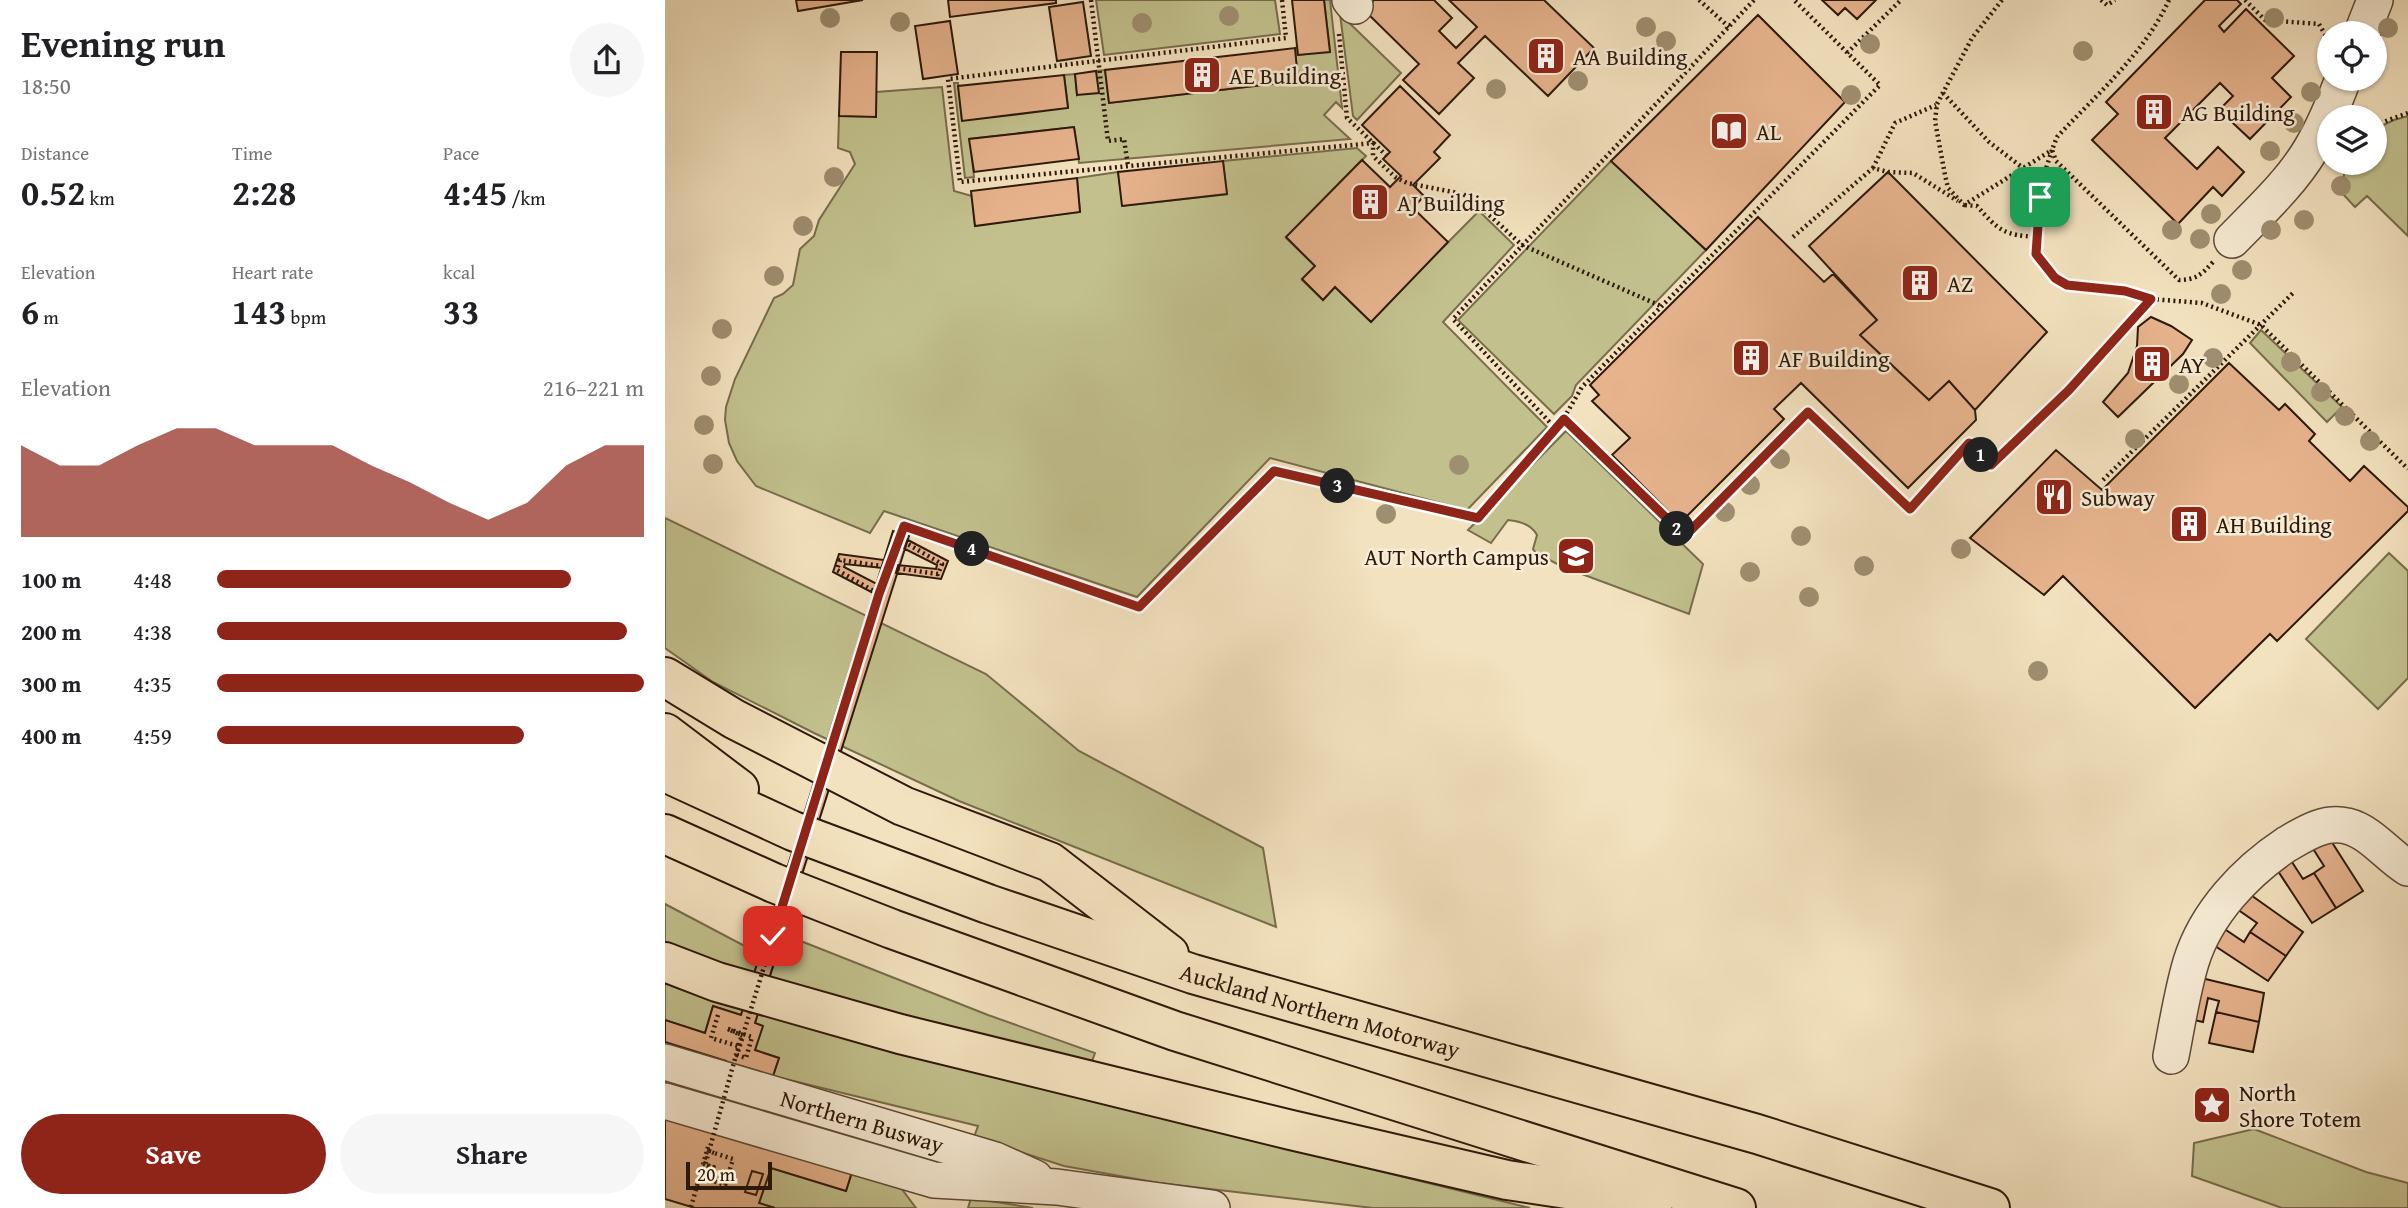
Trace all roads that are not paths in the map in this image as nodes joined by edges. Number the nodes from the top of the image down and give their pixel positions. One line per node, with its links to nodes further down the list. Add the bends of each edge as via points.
1 (2375, 0): 2 (lane)
2 (2367, 21)
3 (2338, 91): 4 (lane, via 2310,151)
4 (2232, 240)
5 (665, 677): 12 (highway, via 734,719 903,806 1050,862)
6 (665, 733): 8 (highway)
7 (665, 772): 8 (highway, Auckland Northern Motorway)
8 (793, 831): 12 (highway, Auckland Northern Motorway)
9 (665, 834): 20 (highway, via 880,925 1175,1031)
10 (2408, 868): 13 (lane, via 2363,832 2333,824 2317,827 2256,867 2201,935 2190,963)
11 (665, 962): 19 (highway, via 717,982 900,1034 1291,1130 1507,1181)
12 (1193, 974): 21 (highway, Auckland Northern Motorway, via 1757,1134)
13 (2171, 1056)
14 (665, 1062): 16 (lane, Northern Busway, via 995,1160)
15 (665, 1101): 17 (lane, Northern Busway)
16 (1057, 1187): 17 (lane, Northern Busway); 18 (lane, Northern Busway)
17 (938, 1194)
18 (1212, 1208)
19 (1697, 1208)
20 (1736, 1208)
21 (1990, 1208)

